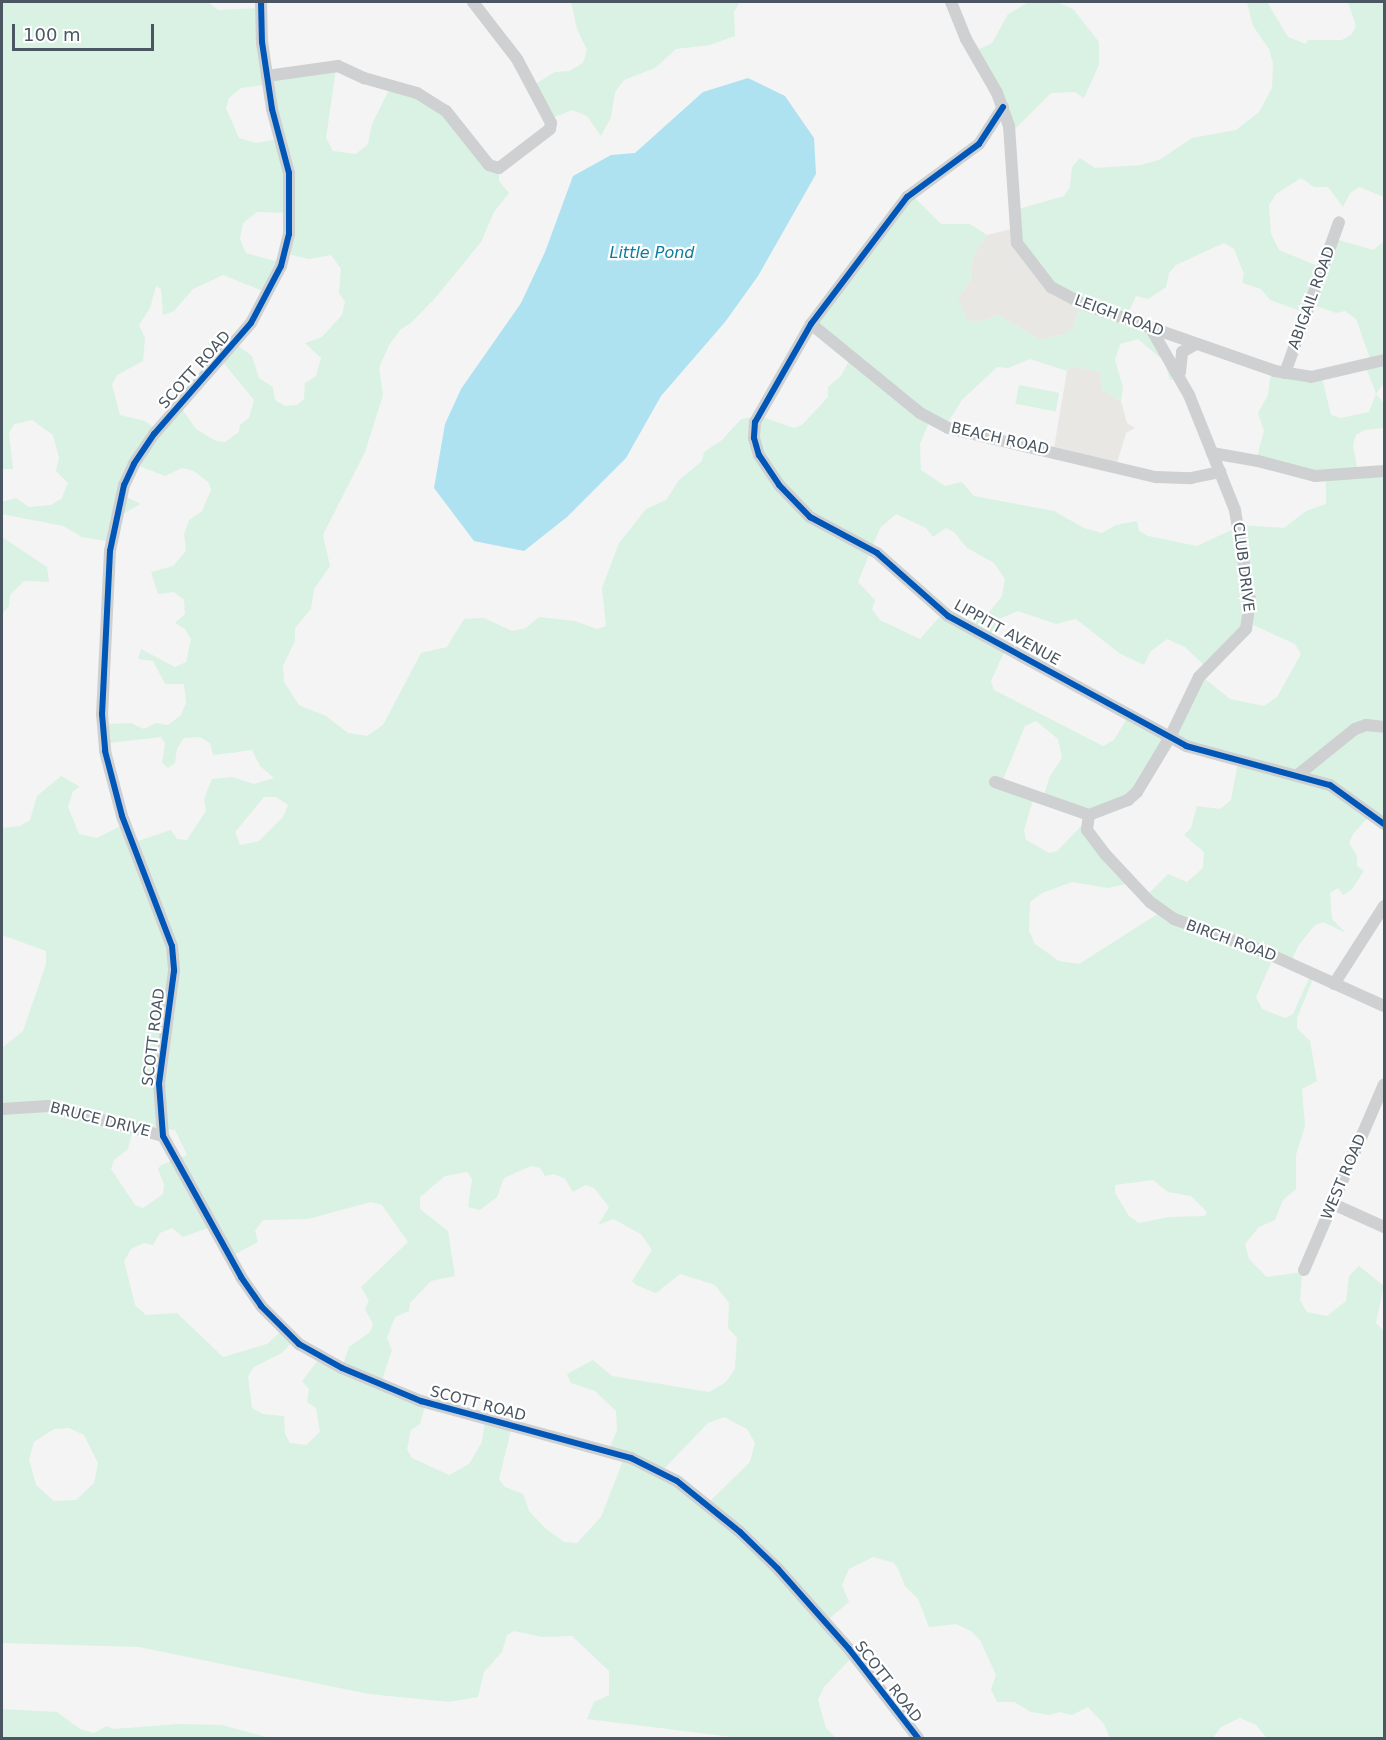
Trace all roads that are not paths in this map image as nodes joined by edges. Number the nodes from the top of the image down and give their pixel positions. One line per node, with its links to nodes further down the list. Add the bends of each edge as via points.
1 (261, 2): 4 (street, SCOTT ROAD)
2 (473, 2): 4 (street, via 516,59 551,123 550,129 494,168 446,111 417,93 338,66)
3 (951, 2): 5 (street, LEIGH ROAD, via 960,28)
4 (267, 76): 28 (street, SCOTT ROAD, via 289,173 289,234 281,266 244,332 154,434 134,464 121,497 110,551 102,714 105,751 122,816 172,946 174,971 159,1084)
5 (1003, 107): 7 (street, LIPPITT AVENUE, via 979,144 907,197); 8 (street, LEIGH ROAD, via 1012,143 1015,236 1027,261 1051,287 1069,299)
6 (1339, 222): 11 (street, ABIGAIL ROAD)
7 (811, 324): 15 (street, BEACH ROAD, via 920,413 948,428 1156,477 1191,478); 17 (street, LIPPITT AVENUE, via 755,422 759,455 779,485 810,517 877,553 948,616)
8 (1150, 327): 9 (street, LEIGH ROAD); 12 (street, CLUB DRIVE)
9 (1196, 344): 11 (street, LEIGH ROAD); 12 (street, CLUB DRIVE, via 1179,359)
10 (1384, 360): 11 (street, LEIGH ROAD, via 1311,377)
11 (1285, 373)
12 (1182, 379): 13 (street, CLUB DRIVE)
13 (1212, 453): 14 (street, via 1258,460 1315,476); 15 (street, CLUB DRIVE)
14 (1384, 471)
15 (1220, 472): 17 (street, CLUB DRIVE, via 1240,528 1250,620 1242,636 1199,677)
16 (1384, 727): 18 (street, via 1366,725 1349,732 1317,763)
17 (1170, 737): 18 (street, LIPPITT AVENUE, via 1197,751); 20 (street, CLUB DRIVE, via 1137,792)
18 (1299, 774): 21 (street, LIPPITT AVENUE, via 1342,791)
19 (995, 782): 20 (street)
20 (1089, 815): 23 (street, BIRCH ROAD, via 1086,826 1090,834 1151,903 1186,925 1260,950)
21 (1384, 824)
22 (1384, 906): 23 (street)
23 (1334, 984): 24 (street, BIRCH ROAD)
24 (1384, 1006)
25 (1384, 1084): 27 (street, WEST ROAD)
26 (2, 1109): 28 (street, BRUCE DRIVE, via 48,1106)
27 (1379, 1110): 29 (street, WEST ROAD)
28 (163, 1136): 32 (street, SCOTT ROAD, via 241,1277 261,1306 299,1344 342,1368 421,1401 631,1458 677,1481 778,1569 849,1649)
29 (1333, 1204): 30 (street); 31 (street, WEST ROAD)
30 (1384, 1227)
31 (1304, 1270)
32 (918, 1738)

